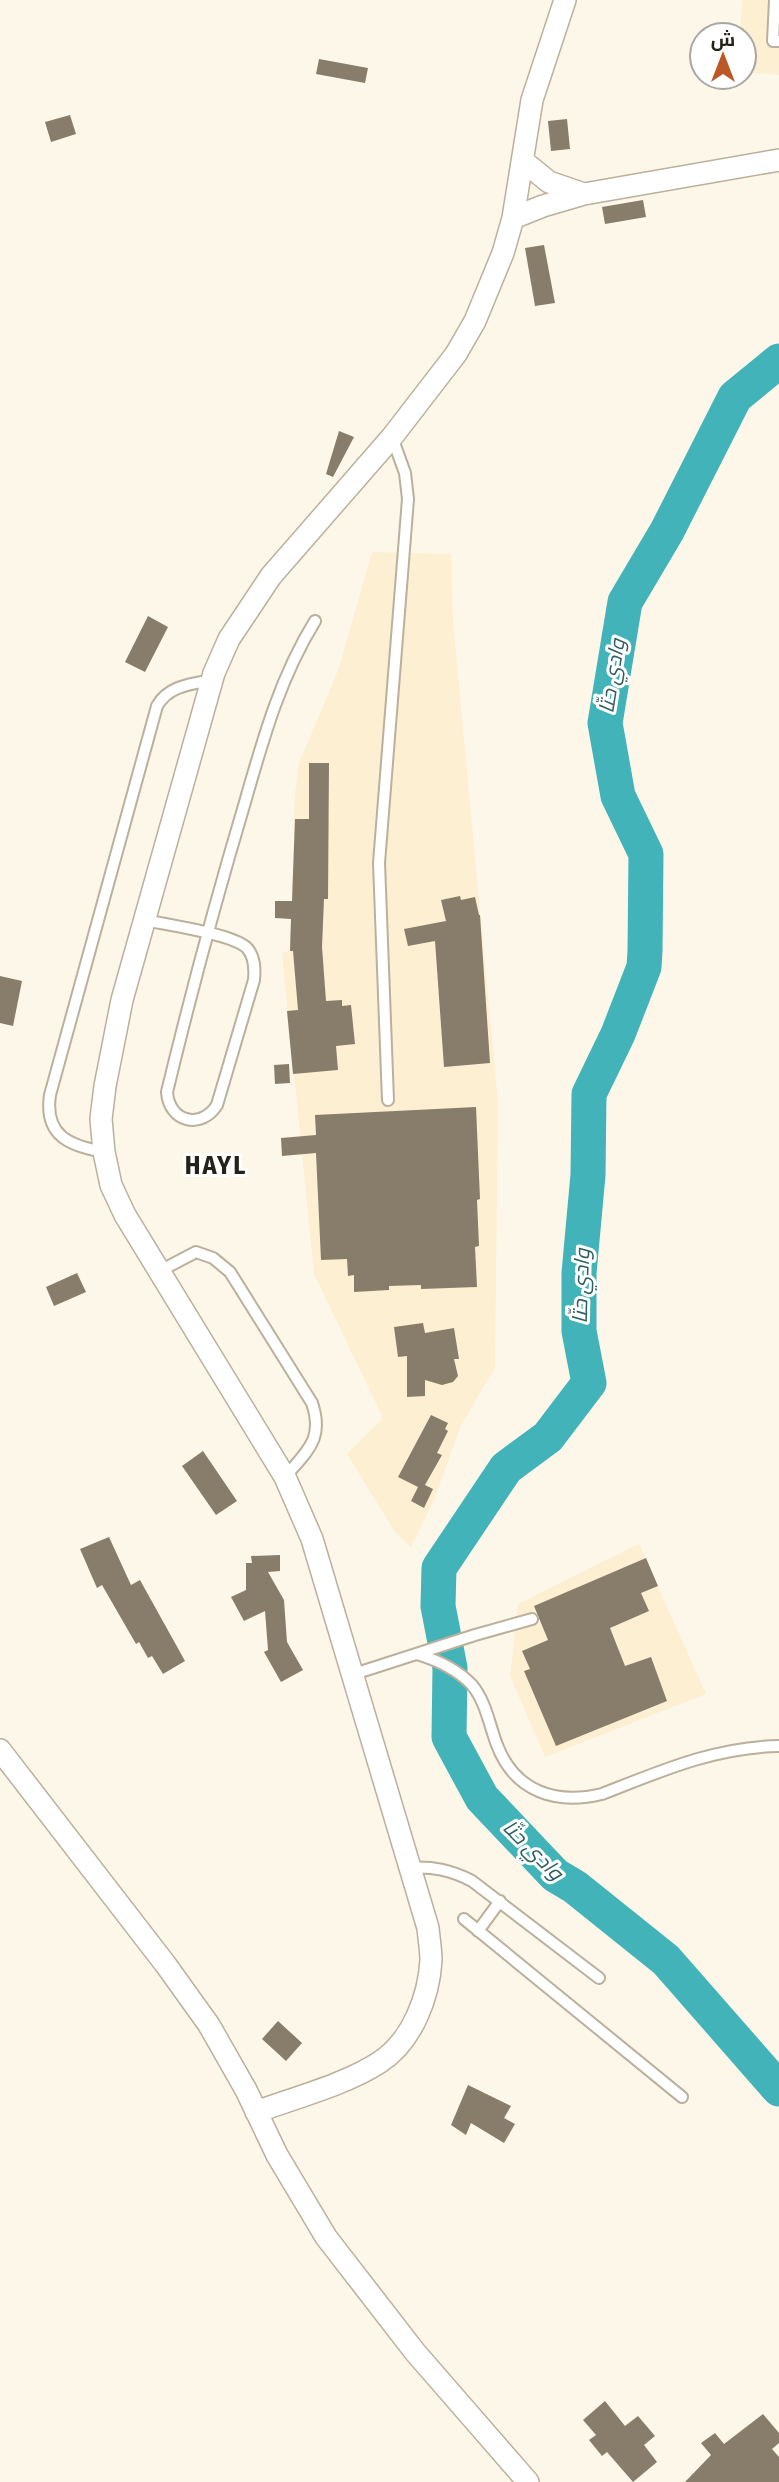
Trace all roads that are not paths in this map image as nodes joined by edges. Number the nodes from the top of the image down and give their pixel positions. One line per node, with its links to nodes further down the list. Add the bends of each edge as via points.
1 (565, 0): 5 (street, via 532,100)
2 (775, 0): 3 (lane, via 773,41)
3 (779, 41)
4 (779, 160): 6 (street)
5 (523, 161): 6 (street, via 549,182); 7 (street)
6 (584, 194): 7 (street)
7 (513, 218): 8 (street, via 475,321 456,354)
8 (392, 437): 10 (street, via 271,576 229,639); 13 (lane, via 405,473 408,499 379,863)
9 (315, 621): 12 (lane, via 275,701)
10 (212, 680): 11 (street); 14 (lane, via 173,690 156,706 50,1095 51,1122 62,1138 83,1149)
11 (145, 920): 12 (lane); 14 (street, via 104,1086)
12 (206, 933): 12 (lane, via 246,947 255,971 217,1105 207,1116 192,1120 177,1115 167,1092)
13 (388, 1100)
14 (104, 1152): 15 (street, via 111,1185)
15 (158, 1272): 16 (street); 16 (lane, via 196,1252 230,1272 312,1403 318,1422 310,1447)
16 (285, 1477): 19 (street, via 312,1539)
17 (532, 1619): 18 (lane)
18 (416, 1654): 19 (lane); 20 (lane, via 439,1661 462,1676 481,1698 508,1767 545,1794 583,1798 721,1751)
19 (351, 1675): 22 (street)
20 (779, 1746)
21 (0, 1750): 28 (street, via 188,1994)
22 (408, 1868): 23 (lane, via 448,1871); 28 (street, via 428,1928 431,1958 428,1987 418,2015 382,2062)
23 (500, 1901): 25 (lane); 26 (lane)
24 (464, 1919): 25 (lane)
25 (478, 1931): 27 (lane)
26 (599, 1978)
27 (682, 2097)
28 (256, 2112): 29 (street, via 326,2236 415,2352)
29 (528, 2482)

